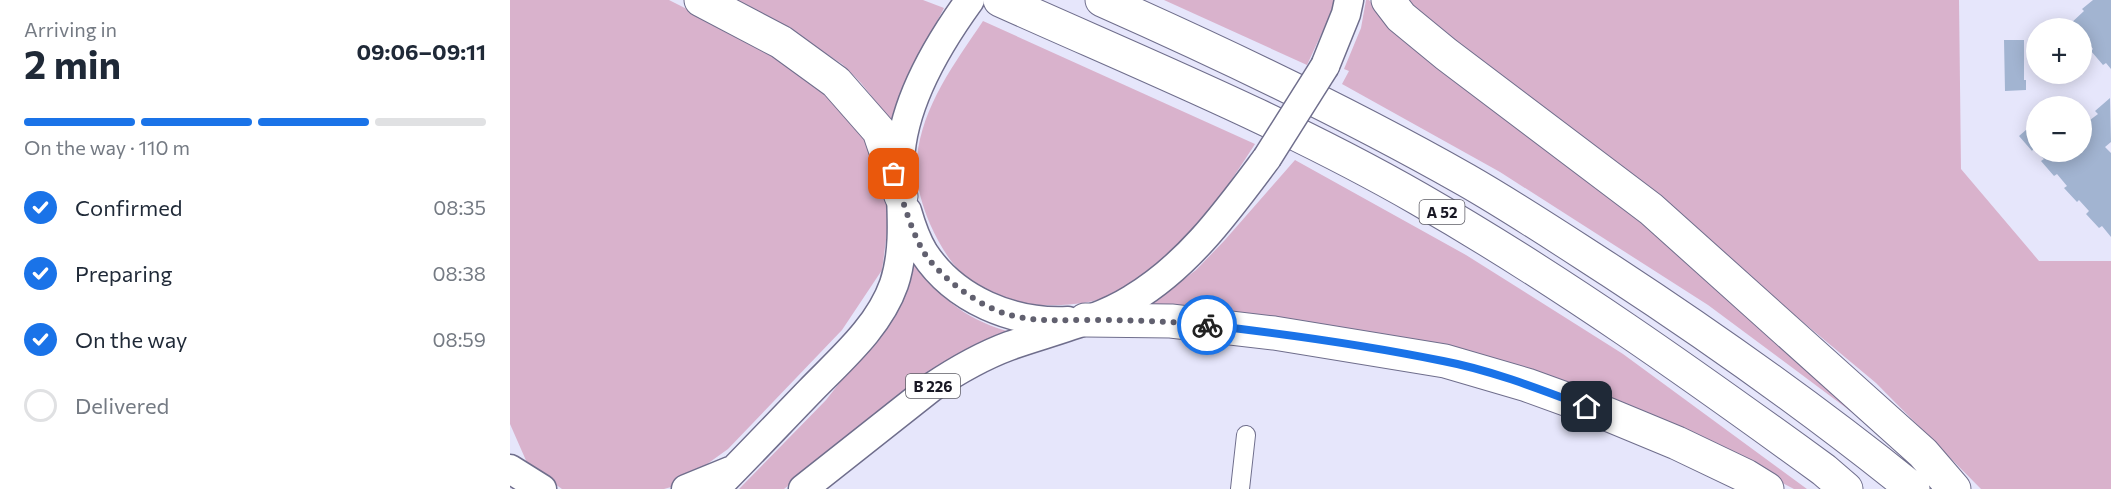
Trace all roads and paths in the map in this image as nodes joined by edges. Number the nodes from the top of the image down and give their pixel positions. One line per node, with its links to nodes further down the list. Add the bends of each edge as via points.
1 (701, 0): 7 (highway, via 781,42 836,82 879,131)
2 (1000, 0): 20 (highway, A 52, via 1207,92 1418,198 1521,260 1674,361)
3 (1102, 0): 21 (highway, A 52, via 1277,80 1466,180 1544,227 1696,327 1840,430)
4 (1349, 0): 8 (main road, B 226, bridge, via 1325,66 1267,158 1227,212 1160,280 1132,300)
5 (1388, 0): 22 (highway, via 1401,17 1446,54 1651,209 1923,453)
6 (963, 10): 7 (main road, via 930,64 912,106 900,160)
7 (901, 196): 8 (main road, via 924,252 968,294 1008,315); 11 (main road, via 898,266 878,316)
8 (1085, 320): 17 (main road, B 226, via 1005,348 951,375); 19 (highway, via 1171,321 1263,331 1445,361 1607,414 1687,448)
9 (1246, 435): 18 (street)
10 (510, 469): 14 (main road)
11 (735, 469): 15 (main road); 16 (main road)
12 (510, 476): 13 (main road)
13 (516, 489)
14 (542, 489)
15 (686, 489)
16 (715, 489)
17 (803, 489)
18 (1240, 489)
19 (1767, 489)
20 (1846, 489)
21 (1913, 489)
22 (1954, 489)

